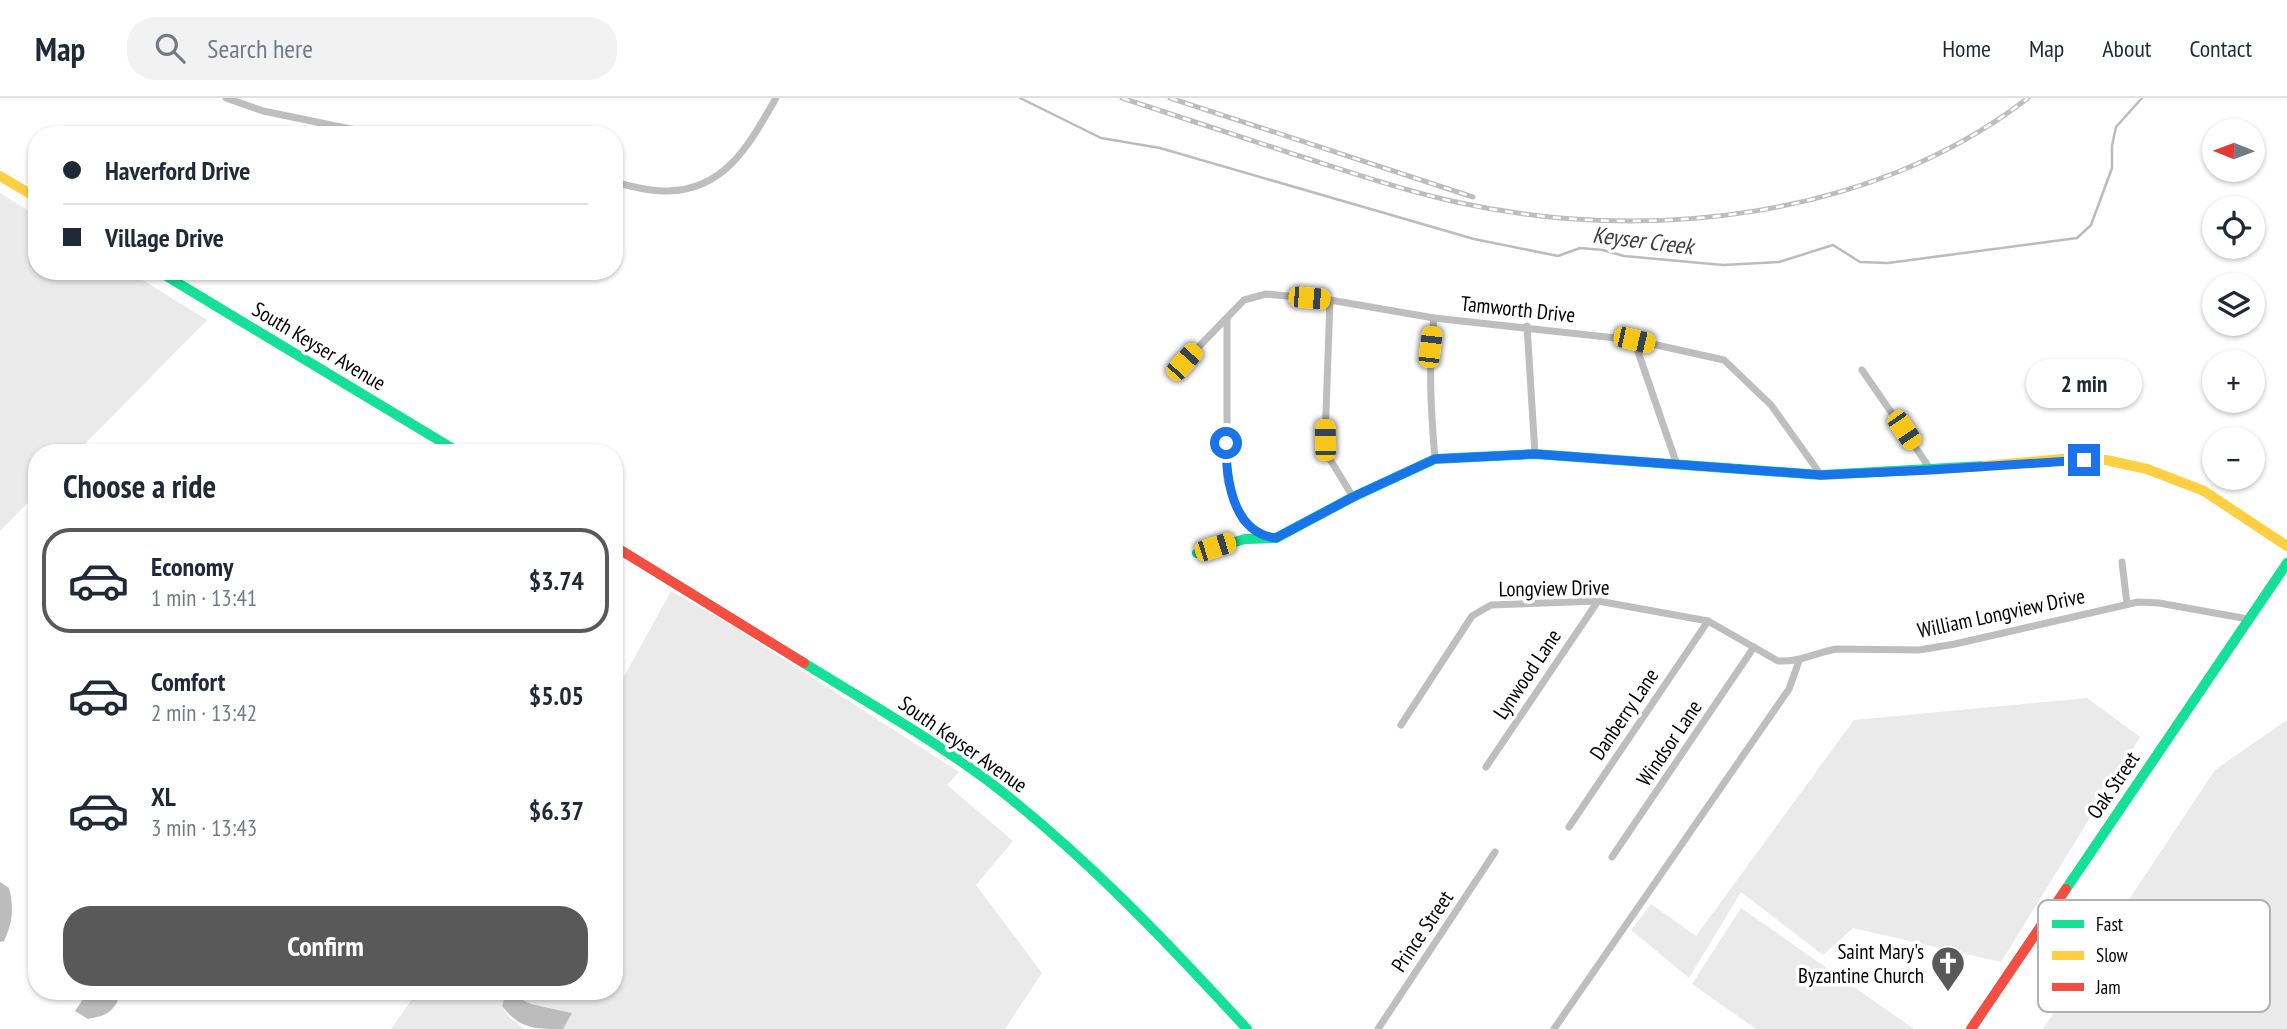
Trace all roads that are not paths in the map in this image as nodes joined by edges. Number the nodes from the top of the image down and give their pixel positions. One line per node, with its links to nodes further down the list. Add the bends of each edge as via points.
1 (226, 98): 3 (street)
2 (776, 98): 5 (street, via 728,169 710,182 666,192)
3 (336, 126)
4 (0, 176): 6 (street)
5 (623, 184)
6 (28, 193)
7 (173, 280): 15 (street, South Keyser Avenue)
8 (1330, 299): 9 (street, Tamworth Drive); 10 (street, Tamworth Drive, via 1266,294 1244,300); 21 (street, via 1325,440 1328,456)
9 (1434, 317): 11 (street, Tamworth Drive); 17 (street, via 1430,383)
10 (1227, 319): 13 (street, Tamworth Drive); 22 (street, via 1227,481 1243,521)
11 (1527, 327): 12 (street, Tamworth Drive); 16 (street)
12 (1634, 340): 18 (street); 20 (street, Tamworth Drive, via 1724,360 1771,405)
13 (1184, 362)
14 (1862, 370): 19 (street)
15 (445, 444)
16 (1535, 454): 17 (street); 18 (street)
17 (1435, 459): 21 (street)
18 (1677, 465): 20 (street)
19 (1931, 470): 20 (street); 23 (street, via 2062,459 2106,460 2147,469 2204,491)
20 (1821, 475)
21 (1353, 497): 22 (street, via 1276,538)
22 (1262, 536): 25 (street)
23 (2287, 546)
24 (623, 552): 41 (street, South Keyser Avenue, via 940,748 1002,792 1109,886)
25 (1197, 553)
26 (2122, 562): 29 (street)
27 (2287, 563): 30 (street, Oak Street)
28 (1598, 601): 31 (street, Longview Drive); 34 (street, Longview Drive, via 1491,605 1472,616); 35 (street, Lynwood Lane)
29 (2127, 604): 30 (street, William Longview Drive, via 2159,604); 33 (street, William Longview Drive, via 1955,644 1919,650 1836,649)
30 (2248, 620): 39 (street, Oak Street)
31 (1708, 621): 32 (street, Longview Drive); 36 (street, Danberry Lane)
32 (1754, 647): 33 (street, Longview Drive, via 1778,660); 38 (street, Windsor Lane)
33 (1799, 661): 43 (street, via 1789,689)
34 (1401, 725)
35 (1486, 767)
36 (1569, 827)
37 (1495, 852): 42 (street, Prince Street)
38 (1612, 858)
39 (2058, 900)
40 (2038, 930): 44 (street, Oak Street)
41 (1247, 1029)
42 (1377, 1029)
43 (1554, 1029)
44 (1971, 1029)

